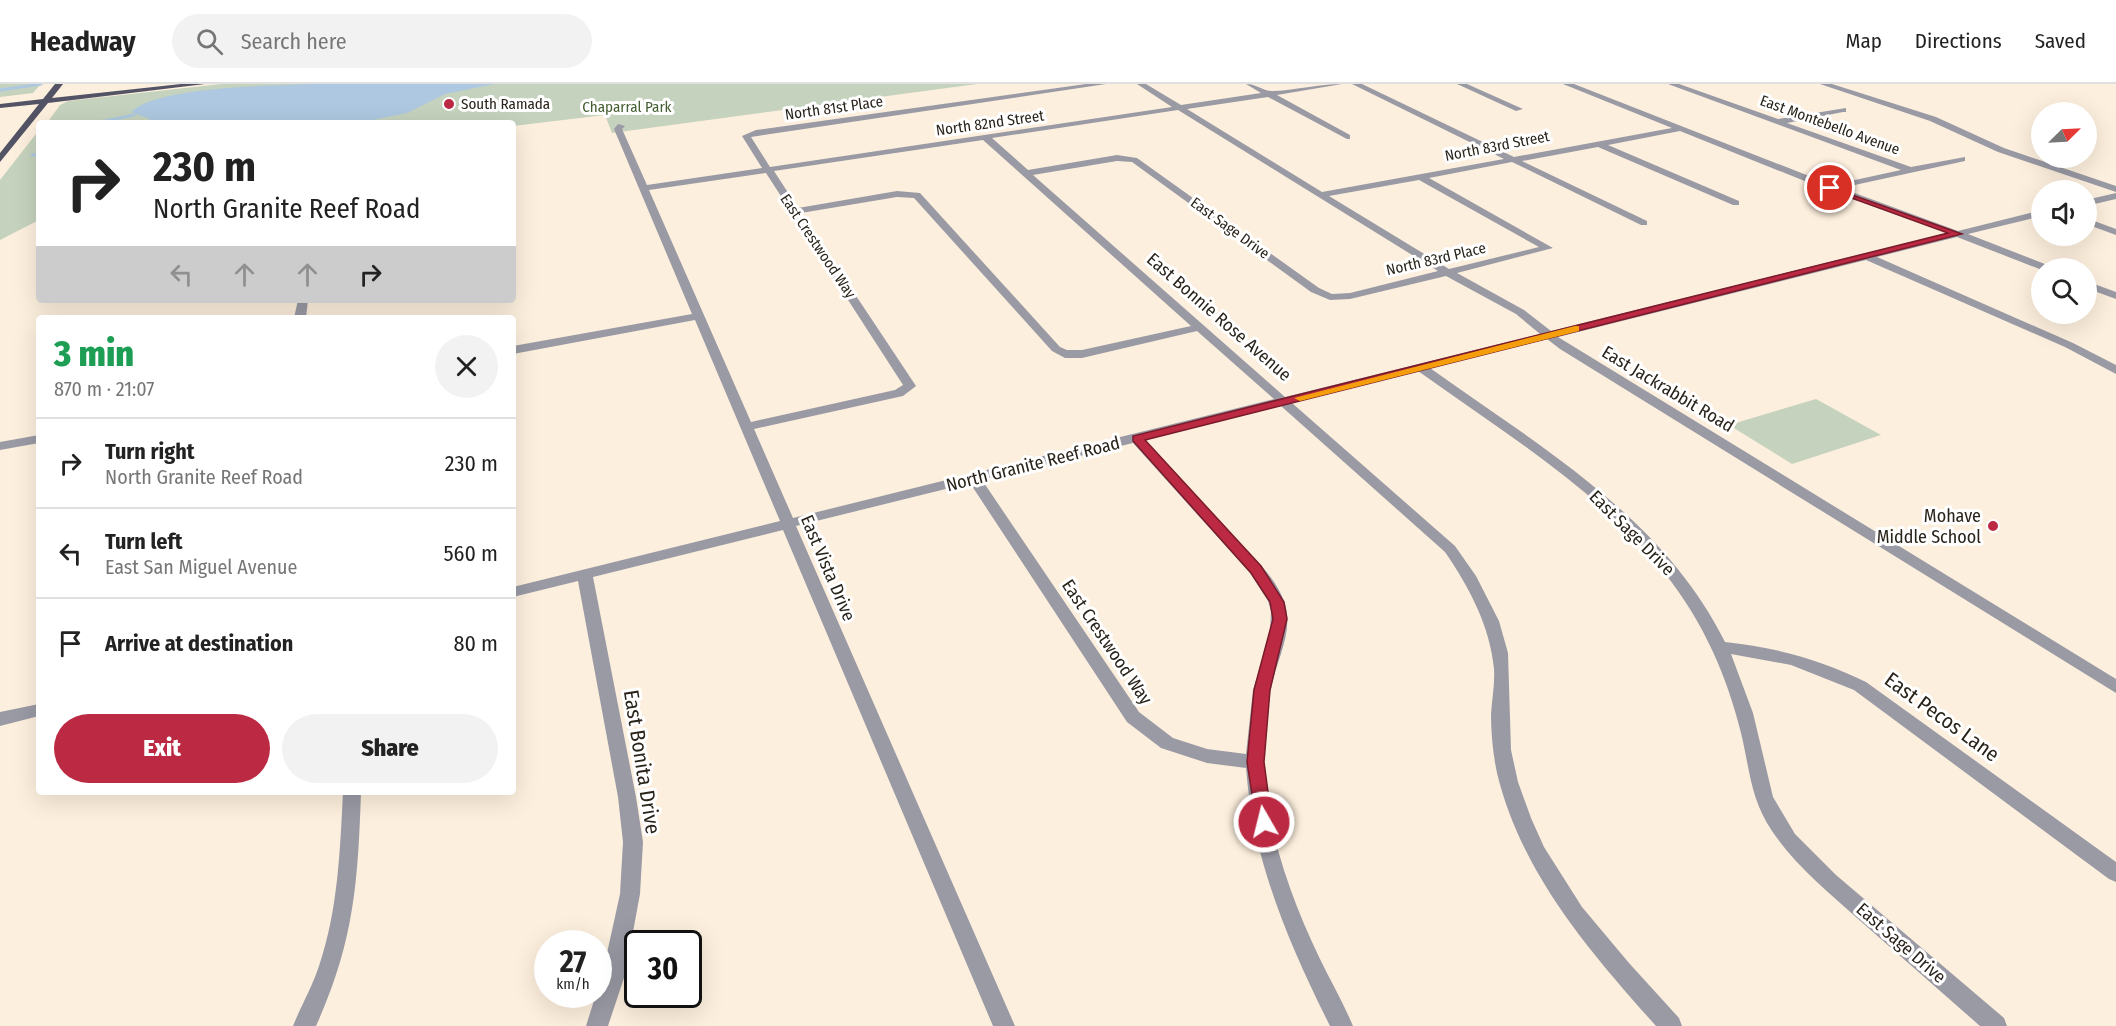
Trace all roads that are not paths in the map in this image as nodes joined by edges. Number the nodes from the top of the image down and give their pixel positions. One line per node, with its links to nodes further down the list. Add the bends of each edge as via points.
1 (158, 84): 14 (main road)
2 (201, 84): 14 (main road)
3 (1102, 84): 23 (street, North 81st Place)
4 (1141, 84): 17 (street, East Jackrabbit Road)
5 (1250, 84): 13 (street)
6 (1338, 84): 13 (street, North 82nd Street)
7 (1356, 84): 29 (street)
8 (1461, 84): 18 (street)
9 (1567, 84): 22 (street)
10 (1672, 84): 20 (street, East Montebello Avenue)
11 (1824, 84): 36 (street, via 1934,120 2001,150)
12 (58, 85): 14 (main road)
13 (1269, 95): 17 (street, North 82nd Street); 25 (street)
14 (46, 99): 15 (main road); 16 (main road); 27 (main road)
15 (0, 101)
16 (0, 106)
17 (1179, 108): 24 (street, North 82nd Street); 37 (street, East Jackrabbit Road)
18 (1519, 109)
19 (1843, 110): 20 (street)
20 (1777, 122): 31 (street, East Montebello Avenue)
21 (621, 126): 34 (street, East Vista Drive, via 618,129)
22 (1681, 129): 26 (street, North 83rd Street); 35 (street)
23 (749, 134): 30 (street, East Crestwood Way, via 746,138)
24 (985, 137): 30 (street, North 82nd Street); 32 (street, East Bonnie Rose Avenue)
25 (1347, 137)
26 (1599, 144): 29 (street, North 83rd Street); 40 (street)
27 (0, 159)
28 (1962, 159): 31 (street)
29 (1512, 160): 33 (street, North 83rd Street); 43 (street)
30 (766, 169): 34 (street, North 82nd Street); 41 (street, East Crestwood Way)
31 (1910, 170): 35 (street)
32 (1026, 173): 52 (street, East Sage Drive, via 1130,158); 54 (street, East Bonnie Rose Avenue)
33 (1421, 177): 37 (street, North 83rd Street); 49 (street, North 83rd Place, via 1548,248)
34 (645, 188): 53 (street, East Vista Drive)
35 (1830, 188): 46 (street)
36 (2116, 189)
37 (1320, 195): 49 (street, East Jackrabbit Road)
38 (2116, 195): 39 (street)
39 (2097, 200)
40 (1736, 202)
41 (794, 211): 54 (street, via 912,193 920,197 1056,349 1065,354 1082,354); 60 (street, East Crestwood Way, via 909,383 908,389)
42 (2031, 216): 46 (street, North Granite Reef Road)
43 (1644, 223)
44 (2097, 225): 45 (street)
45 (2116, 231)
46 (1958, 234): 47 (street, North Granite Reef Road); 48 (street)
47 (1866, 256): 55 (street, North Granite Reef Road); 58 (street, via 2069,345)
48 (2031, 262)
49 (1449, 273): 52 (street, North 83rd Place); 55 (street, East Jackrabbit Road, via 1520,312)
50 (2097, 288): 51 (street)
51 (2116, 296)
52 (1330, 297)
53 (699, 316): 56 (street); 60 (street, East Vista Drive)
54 (1201, 327): 59 (street, East Bonnie Rose Avenue)
55 (1551, 335): 57 (street, North Granite Reef Road); 69 (street, East Jackrabbit Road, via 1564,347)
56 (516, 349)
57 (1420, 367): 59 (street, North Granite Reef Road); 68 (street, East Sage Drive, via 1585,486 1633,529 1679,580)
58 (2116, 370)
59 (1286, 401): 61 (street, North Granite Reef Road); 79 (street, East Bonnie Rose Avenue, via 1432,530 1464,568 1482,600 1498,645 1502,669 1501,750 1520,820 1568,906)
60 (747, 427): 65 (street, East Vista Drive)
61 (1137, 439): 64 (street, North Granite Reef Road); 72 (street, via 1253,566 1277,602 1279,627 1262,690)
62 (36, 440): 63 (street)
63 (0, 446)
64 (974, 478): 65 (street, North Granite Reef Road); 72 (street, East Crestwood Way, via 1133,717 1167,743 1207,756)
65 (788, 524): 66 (street, North Granite Reef Road); 77 (street, East Vista Drive)
66 (585, 575): 67 (street, North Granite Reef Road); 76 (street, East Bonita Drive, via 633,842 628,905 614,975)
67 (516, 591)
68 (1719, 647): 74 (street, East Pecos Lane, via 1796,658 1860,686); 80 (street, East Sage Drive, via 1740,697 1757,783 1786,835 1830,881)
69 (2116, 687)
70 (36, 711): 71 (street)
71 (0, 719)
72 (1255, 762): 78 (street, via 1278,881 1310,965)
73 (352, 795): 75 (street, via 348,894 340,936 330,971)
74 (2116, 873)
75 (304, 1026)
76 (597, 1026)
77 (1004, 1026)
78 (1342, 1026)
79 (1671, 1026)
80 (1996, 1026)

